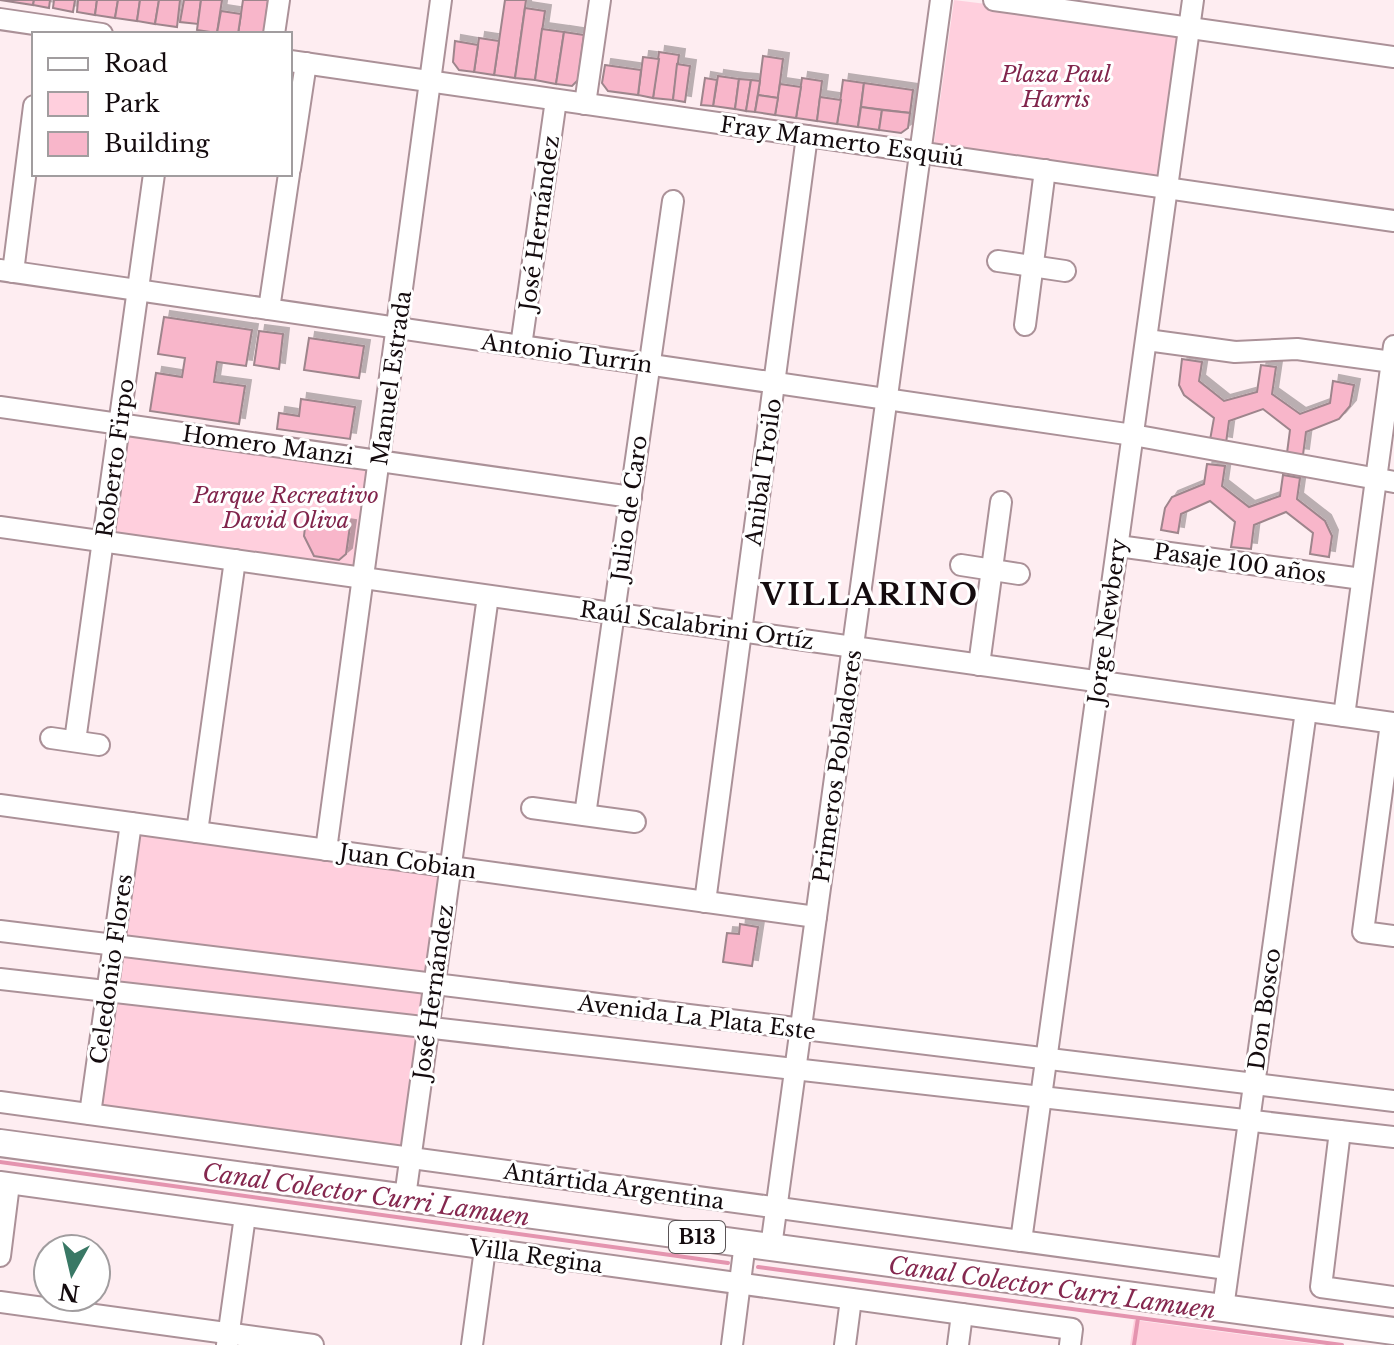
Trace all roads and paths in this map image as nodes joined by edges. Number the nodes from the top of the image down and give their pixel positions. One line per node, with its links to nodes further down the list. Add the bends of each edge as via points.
1 (279, 0): 11 (street)
2 (441, 0): 14 (street, Manuel Estrada)
3 (600, 0): 16 (street)
4 (941, 0): 20 (street, Primeros Pobladores)
5 (994, 0): 8 (street)
6 (1193, 0): 8 (street, Jorge Newbery)
7 (0, 19): 9 (street)
8 (1189, 28): 12 (street); 24 (street, Jorge Newbery)
9 (44, 30): 10 (street)
10 (73, 32)
11 (274, 32)
12 (1394, 57)
13 (298, 62): 14 (street, Fray Mamerto Esquiú); 19 (street)
14 (430, 81): 15 (street, Fray Mamerto Esquiú); 34 (street, Manuel Estrada)
15 (556, 100): 16 (street, Fray Mamerto Esquiú); 36 (street, José Hernández)
16 (585, 104): 18 (street, Fray Mamerto Esquiú)
17 (32, 118): 29 (street)
18 (807, 136): 20 (street, Fray Mamerto Esquiú); 39 (street, Anibal Troilo)
19 (292, 144)
20 (921, 152): 21 (street, Fray Mamerto Esquiú); 40 (street, Primeros Pobladores)
21 (1045, 170): 24 (street, Fray Mamerto Esquiú); 28 (street)
22 (154, 176): 31 (street, Roberto Firpo)
23 (289, 176): 32 (street)
24 (1168, 188): 26 (street, Fray Mamerto Esquiú); 35 (street, Jorge Newbery)
25 (673, 201): 38 (street, Julio de Caro)
26 (1394, 221)
27 (998, 261): 28 (street)
28 (1032, 267): 30 (street); 33 (street)
29 (6, 271): 31 (street, Antonio Turrín)
30 (1065, 271)
31 (138, 290): 32 (street, Antonio Turrín); 42 (street, Roberto Firpo)
32 (269, 309): 34 (street, Antonio Turrín)
33 (1025, 325)
34 (397, 328): 36 (street, Antonio Turrín); 44 (street, Manuel Estrada)
35 (1147, 340): 37 (street, via 1235,352); 43 (street, Jorge Newbery)
36 (521, 346): 38 (street, Antonio Turrín)
37 (1393, 354): 45 (street)
38 (649, 365): 39 (street, Antonio Turrín); 46 (street, Julio de Caro)
39 (775, 383): 40 (street, Antonio Turrín); 59 (street, Anibal Troilo)
40 (887, 399): 43 (street, Antonio Turrín); 60 (street, Primeros Pobladores)
41 (0, 407): 42 (street, Homero Manzi)
42 (119, 424): 44 (street, Homero Manzi); 49 (street, Roberto Firpo)
43 (1133, 435): 45 (street, Antonio Turrín); 50 (street, Jorge Newbery)
44 (379, 461): 46 (street, Homero Manzi); 55 (street, Manuel Estrada)
45 (1385, 481): 56 (street)
46 (631, 497): 58 (street, Julio de Caro)
47 (1001, 502): 53 (street)
48 (0, 527): 49 (street, Raúl Scalabrini Ortíz)
49 (103, 542): 51 (street, Raúl Scalabrini Ortíz); 67 (street, Roberto Firpo)
50 (1118, 546): 56 (street, Pasaje 100 años); 62 (street, Jorge Newbery)
51 (235, 560): 55 (street, Raúl Scalabrini Ortíz); 74 (street)
52 (961, 565): 53 (street)
53 (992, 570): 54 (street); 61 (street)
54 (1019, 574)
55 (364, 578): 57 (street, Raúl Scalabrini Ortíz); 75 (street, Manuel Estrada)
56 (1362, 579): 64 (street)
57 (488, 596): 58 (street, Raúl Scalabrini Ortíz); 76 (street, José Hernández)
58 (614, 613): 59 (street, Raúl Scalabrini Ortíz); 71 (street, Julio de Caro)
59 (742, 631): 60 (street, Raúl Scalabrini Ortíz); 77 (street, Anibal Troilo)
60 (853, 647): 61 (street, Raúl Scalabrini Ortíz); 78 (street, Primeros Pobladores)
61 (979, 665): 62 (street, Raúl Scalabrini Ortíz)
62 (1099, 681): 63 (street, Raúl Scalabrini Ortíz); 87 (street, Jorge Newbery)
63 (1306, 711): 64 (street, Raúl Scalabrini Ortíz); 89 (street, Don Bosco)
64 (1344, 716): 65 (street, Raúl Scalabrini Ortíz)
65 (1393, 723): 80 (street, via 1363,932)
66 (51, 738): 67 (street)
67 (75, 741): 68 (street)
68 (99, 745)
69 (0, 805): 73 (street, Juan Cobian)
70 (532, 808): 71 (street)
71 (585, 815): 72 (street)
72 (635, 822)
73 (131, 823): 74 (street, Juan Cobian); 81 (street, Celedonio Flores)
74 (197, 832): 75 (street, Juan Cobian)
75 (326, 850): 76 (street, Juan Cobian)
76 (450, 867): 77 (street, Juan Cobian); 83 (street, José Hernández)
77 (705, 902): 78 (street, Juan Cobian)
78 (816, 917): 86 (street, Primeros Pobladores)
79 (0, 931): 81 (street, Avenida La Plata Este)
80 (1394, 936)
81 (114, 945): 83 (street, Avenida La Plata Este); 84 (street, Celedonio Flores)
82 (0, 979): 84 (street, Avenida La Plata Este)
83 (434, 985): 85 (street, José Hernández); 86 (street, Avenida La Plata Este)
84 (107, 992): 85 (street, Avenida La Plata Este); 93 (street, Celedonio Flores)
85 (429, 1027): 88 (street, Avenida La Plata Este); 98 (street, José Hernández)
86 (801, 1029): 87 (street, Avenida La Plata Este); 88 (street, Primeros Pobladores)
87 (1047, 1059): 89 (street, Avenida La Plata Este); 90 (street, Jorge Newbery)
88 (796, 1069): 90 (street, Avenida La Plata Este); 101 (street, Primeros Pobladores)
89 (1254, 1084): 91 (street, Avenida La Plata Este); 94 (street, Don Bosco)
90 (1041, 1097): 94 (street, Avenida La Plata Este); 103 (street, Jorge Newbery)
91 (1394, 1101)
92 (0, 1102): 93 (street, Antártida Argentina)
93 (90, 1114): 98 (street, Antártida Argentina)
94 (1249, 1120): 95 (street, Avenida La Plata Este); 107 (street, Don Bosco)
95 (1340, 1131): 96 (street, Avenida La Plata Este); 109 (street, via 1321,1287)
96 (1394, 1137)
97 (0, 1143): 100 (main road, B13)
98 (411, 1158): 100 (street, José Hernández); 101 (street, Antártida Argentina)
99 (5, 1183): 102 (street, Villa Regina); 106 (street)
100 (405, 1197): 104 (main road, B13)
101 (777, 1208): 103 (street, Antártida Argentina); 104 (street, Primeros Pobladores)
102 (245, 1216): 105 (street, Villa Regina); 116 (street)
103 (1021, 1241): 107 (street, Antártida Argentina)
104 (758, 1245): 108 (street, Primeros Pobladores); 112 (main road, B13)
105 (485, 1249): 108 (street, Villa Regina); 118 (street)
106 (0, 1256)
107 (1227, 1269): 112 (street, Don Bosco)
108 (740, 1284): 110 (street, Villa Regina); 119 (street, Primeros Pobladores)
109 (1394, 1297)
110 (851, 1299): 113 (street, Villa Regina); 120 (street)
111 (0, 1302): 116 (street)
112 (1223, 1308): 114 (main road, B13)
113 (962, 1314): 115 (street, Villa Regina); 121 (street)
114 (1394, 1331)
115 (1071, 1337)
116 (228, 1339): 117 (street)
117 (313, 1345)
118 (472, 1345)
119 (732, 1345)
120 (845, 1345)
121 (958, 1345)

